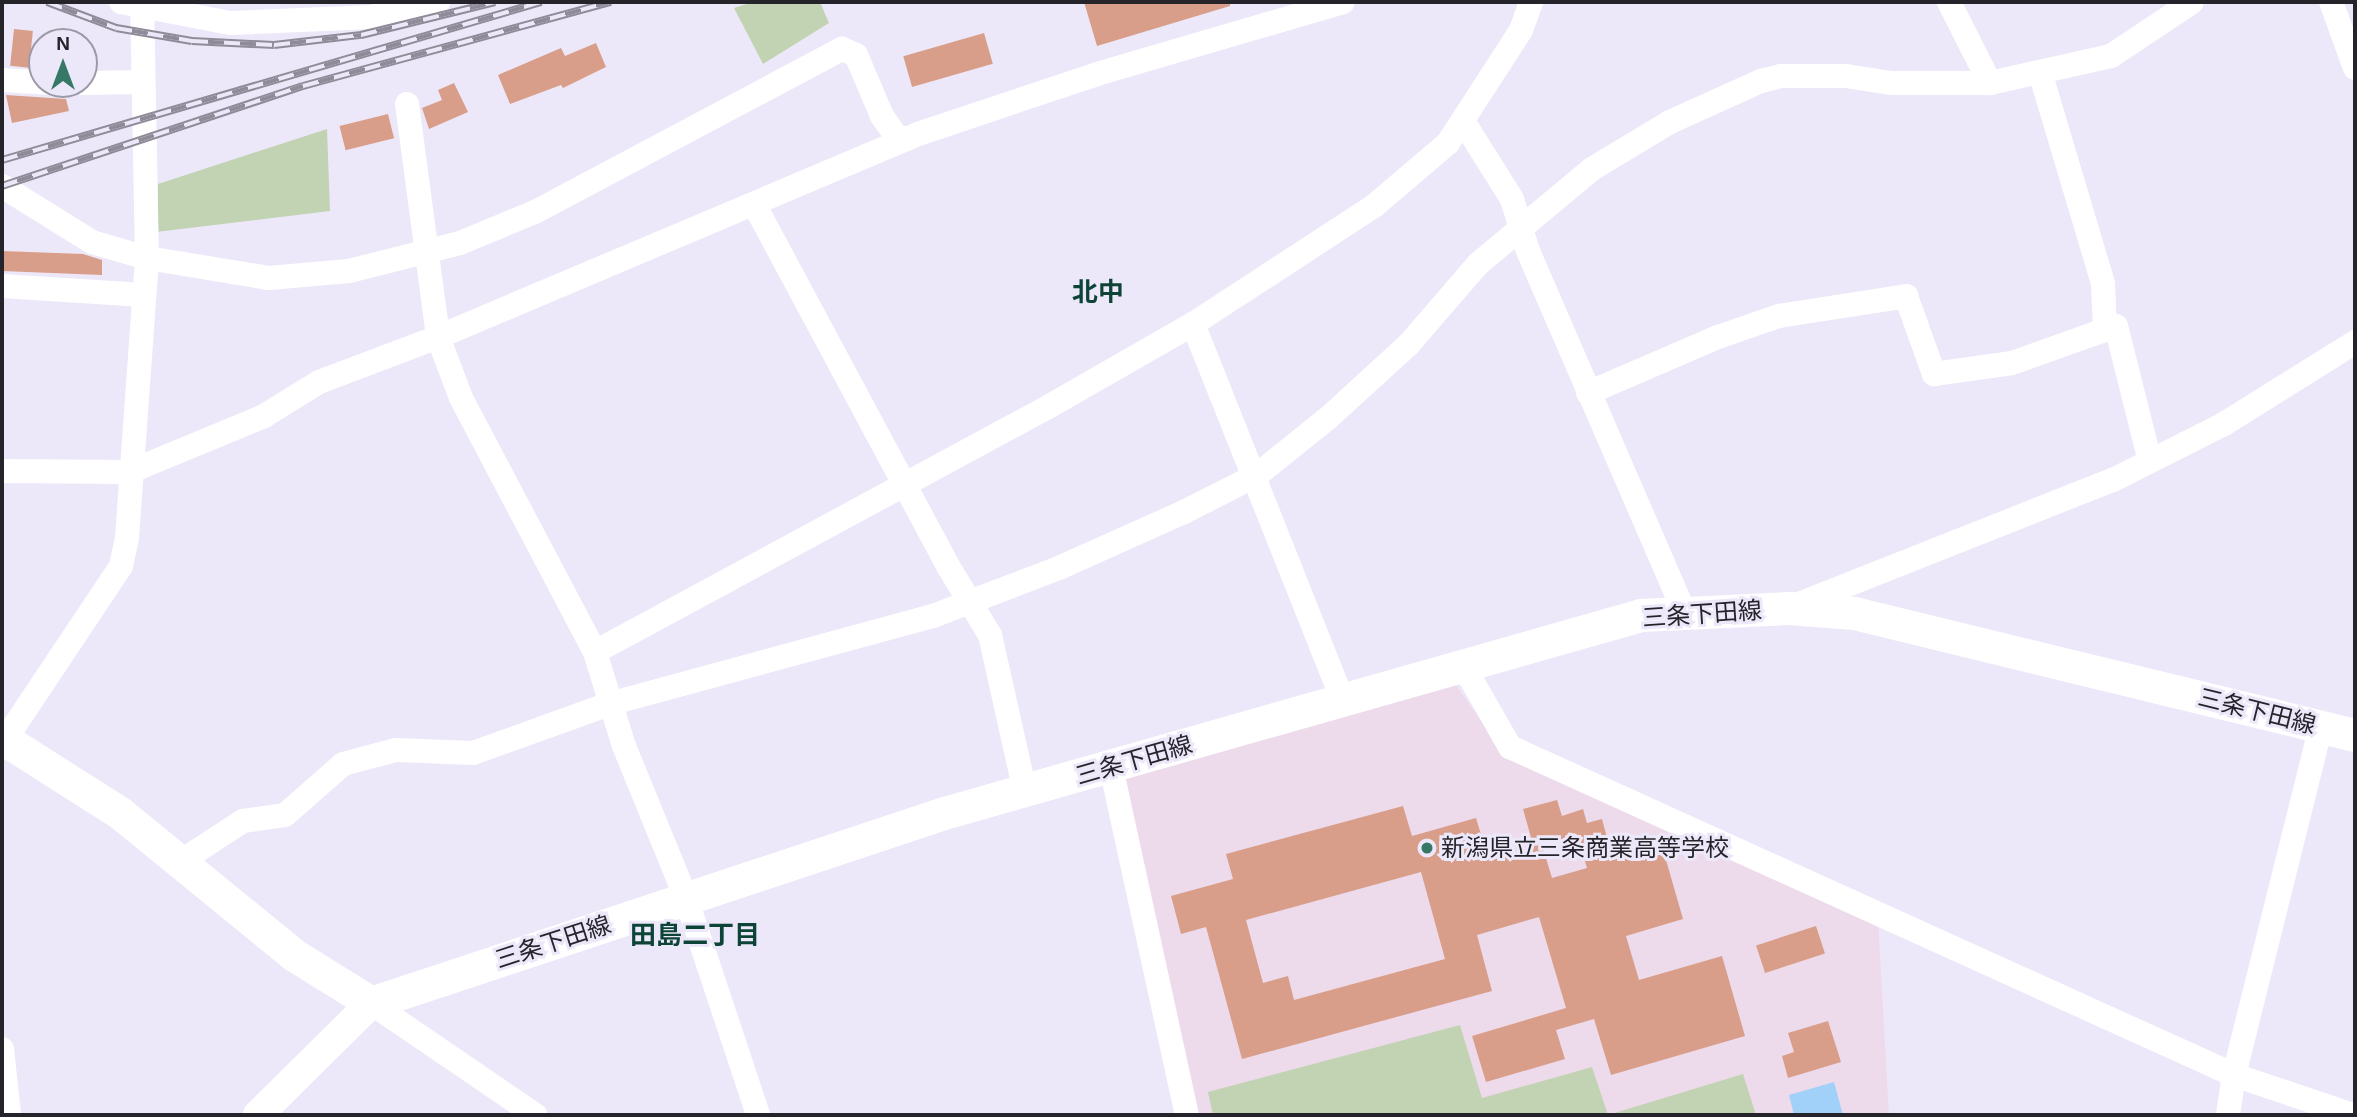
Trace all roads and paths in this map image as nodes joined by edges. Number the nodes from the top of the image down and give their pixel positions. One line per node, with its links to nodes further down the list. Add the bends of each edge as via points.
1 (438, 2): 8 (street, via 371,17)
2 (1343, 2): 18 (street, via 1097,74)
3 (1531, 2): 17 (street, via 1521,30)
4 (1949, 2): 15 (street)
5 (2192, 2): 10 (street, via 2111,56)
6 (2332, 2): 9 (street)
7 (135, 4): 8 (street, via 230,23); 13 (street)
8 (318, 11)
9 (2355, 68)
10 (2040, 72): 15 (street); 27 (street, via 2104,284)
11 (2, 80): 12 (street)
12 (28, 82)
13 (141, 82): 14 (street); 23 (street)
14 (98, 83)
15 (1990, 83): 21 (street, via 1891,83 1846,76 1781,76 1761,81 1670,122 1592,169)
16 (407, 104): 22 (street)
17 (1463, 121): 21 (street, via 1512,199); 26 (street, via 1448,143 1402,186)
18 (906, 139): 20 (street); 22 (street, via 896,136 881,116 856,55 842,49 535,212)
19 (2, 186): 23 (street, via 92,242)
20 (754, 204): 28 (street, via 581,273); 35 (street)
21 (1521, 225): 30 (street); 34 (street, via 1478,264 1409,344 1327,419)
22 (429, 251): 23 (street, via 349,271 269,278); 28 (street)
23 (147, 258): 25 (street)
24 (2, 286): 25 (street)
25 (144, 295): 33 (street)
26 (1193, 324): 34 (street); 35 (street, via 944,465)
27 (2105, 329): 30 (street, via 2012,363 1934,374 1906,296 1779,316); 31 (street, via 2116,326)
28 (438, 337): 33 (street, via 319,382 264,416); 39 (street, via 461,398)
29 (2355, 342): 31 (street, via 2224,424)
30 (1588, 393): 38 (street)
31 (2150, 461): 37 (street, via 1943,550)
32 (2, 471): 33 (street)
33 (129, 472): 45 (street, via 133,493 121,566)
34 (1256, 475): 36 (street, via 1061,568); 41 (street)
35 (905, 482): 36 (street, via 948,566); 39 (street)
36 (972, 601): 42 (street, via 933,616); 47 (street, via 990,635)
37 (1788, 608): 38 (main road, 三条下田線); 43 (main road, 三条下田線, via 1854,613)
38 (1685, 613): 40 (main road, 三条下田線, via 1641,615)
39 (595, 652): 42 (street)
40 (1462, 665): 41 (main road, 三条下田線); 52 (street, via 1510,747)
41 (1342, 699): 46 (main road, 三条下田線)
42 (609, 704): 48 (street, via 473,753 396,750 343,764 285,816 243,821); 49 (street)
43 (2321, 727): 44 (main road, 三条下田線); 52 (street)
44 (2355, 735)
45 (4, 739): 48 (main road, via 120,813)
46 (1111, 767): 47 (main road, 三条下田線); 57 (street)
47 (1025, 792): 49 (main road, 三条下田線, via 944,813)
48 (180, 862): 50 (main road, via 294,955)
49 (686, 898): 50 (main road, 三条下田線); 56 (street)
50 (371, 1003): 54 (street); 55 (street)
51 (2, 1049): 53 (street)
52 (2234, 1075): 58 (street); 59 (street)
53 (9, 1115)
54 (258, 1115)
55 (535, 1115)
56 (758, 1115)
57 (1187, 1115)
58 (2228, 1115)
59 (2353, 1115)

